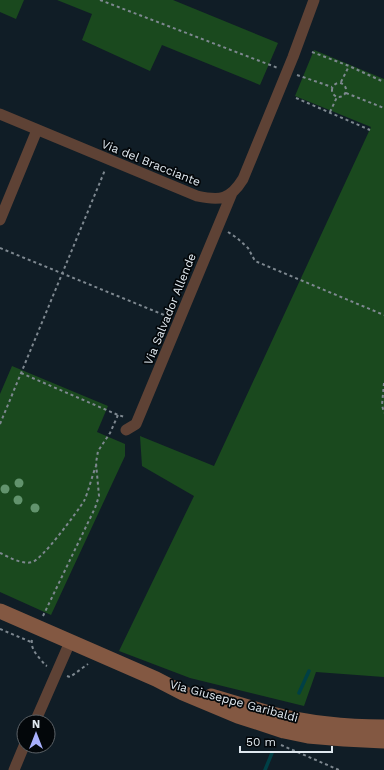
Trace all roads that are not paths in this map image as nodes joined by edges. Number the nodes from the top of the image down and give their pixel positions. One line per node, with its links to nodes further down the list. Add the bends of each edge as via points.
1 (314, 0): 4 (street, via 243,178)
2 (0, 114): 3 (street, Via del Bracciante)
3 (37, 130): 4 (street, Via del Bracciante, via 197,196 215,200); 5 (street)
4 (232, 194): 6 (street, Via Salvador Allende, via 136,424)
5 (0, 220)
6 (126, 430)
7 (0, 611): 8 (street, Via Giuseppe Garibaldi)
8 (70, 642): 9 (street, Via Giuseppe Garibaldi); 10 (street)
9 (156, 679): 11 (street, Via Giuseppe Garibaldi, via 301,720); 12 (street, Via Giuseppe Garibaldi, via 238,716 284,731 308,736)
10 (38, 714)
11 (384, 727)
12 (384, 741)
13 (21, 754): 14 (street)
14 (14, 770)

